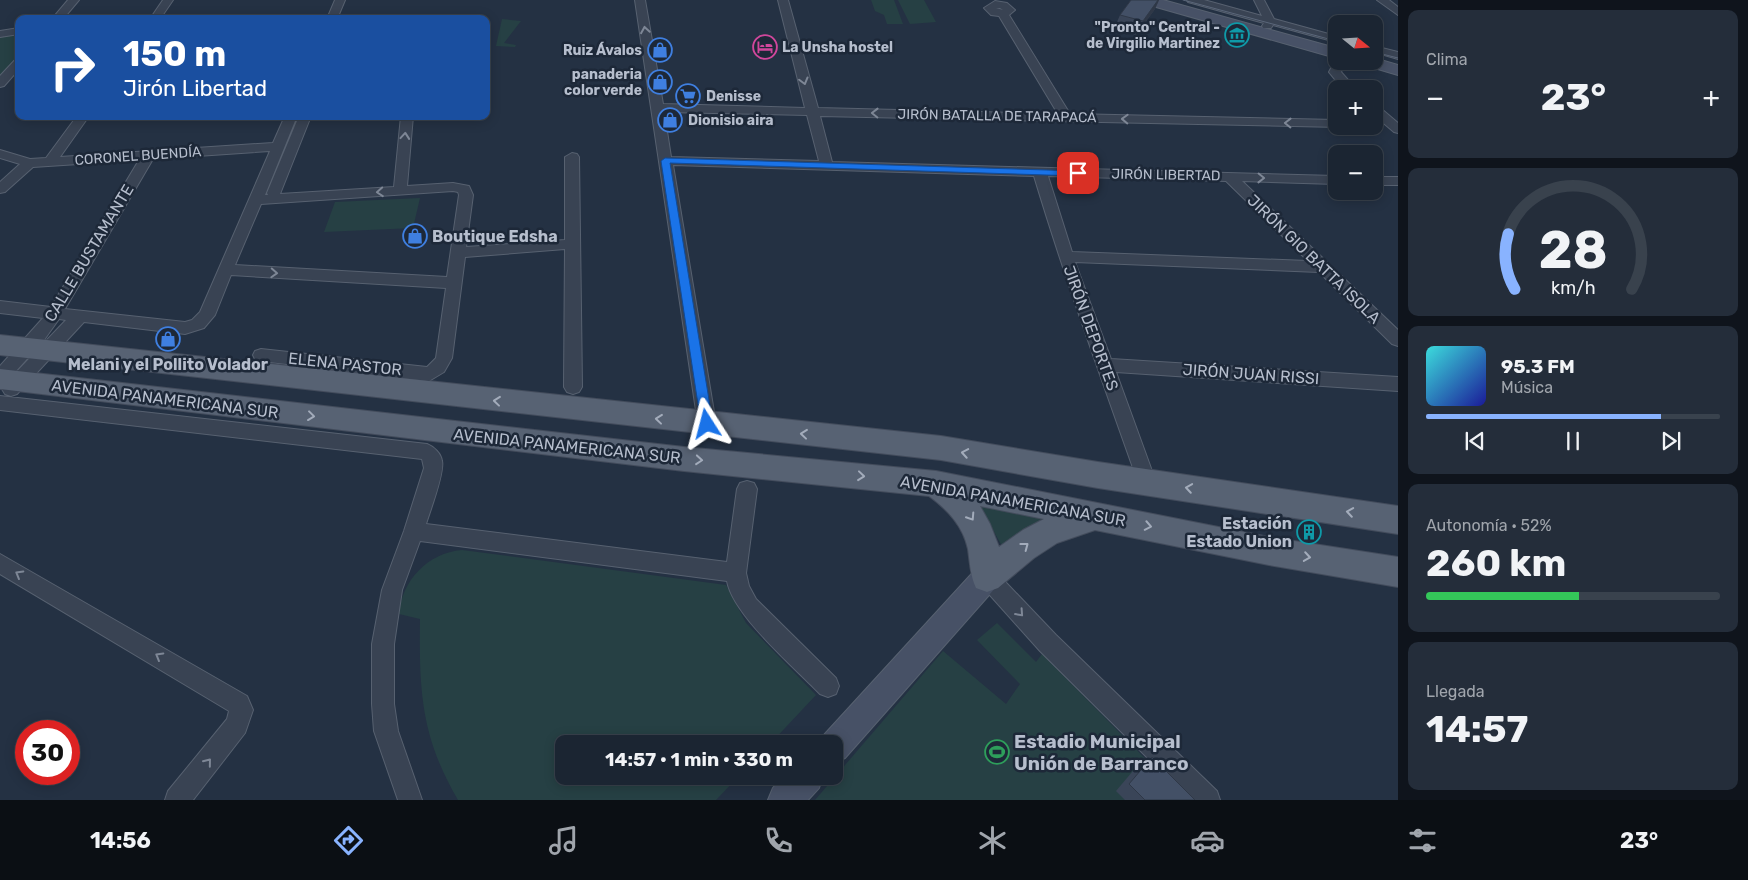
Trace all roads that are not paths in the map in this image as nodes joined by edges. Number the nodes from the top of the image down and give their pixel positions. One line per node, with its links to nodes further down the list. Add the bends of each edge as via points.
1 (74, 0): 13 (street)
2 (168, 0): 14 (street)
3 (340, 0): 15 (street)
4 (640, 0): 30 (street, one-way to 4)
5 (783, 0): 31 (street, one-way to 31)
6 (1147, 0): 16 (main road)
7 (1175, 0): 16 (main road)
8 (1192, 0): 16 (street)
9 (1258, 0): 16 (street)
10 (1382, 0): 11 (street)
11 (1398, 12)
12 (1003, 14): 32 (street)
13 (61, 15)
14 (158, 15)
15 (334, 15)
16 (1267, 26): 19 (street); 20 (main road); 21 (main road)
17 (15, 32): 18 (street)
18 (0, 34)
19 (1328, 37)
20 (1328, 42)
21 (1328, 50)
22 (1383, 52): 23 (street)
23 (1398, 56)
24 (1383, 57): 25 (main road)
25 (1398, 61)
26 (15, 66): 29 (street)
27 (1383, 66): 28 (main road)
28 (1398, 70)
29 (0, 83)
30 (657, 108): 31 (street, JIRÓN BATALLA DE TARAPACÁ); 44 (street)
31 (813, 112): 32 (street, JIRÓN BATALLA DE TARAPACÁ, one-way to 31); 47 (street)
32 (1066, 117): 38 (street, JIRÓN BATALLA DE TARAPACÁ, one-way to 32)
33 (1383, 117): 39 (street)
34 (80, 120): 45 (street)
35 (289, 120): 40 (street)
36 (304, 120): 55 (street)
37 (407, 120): 54 (street, one-way to 37)
38 (1328, 124)
39 (1395, 127)
40 (278, 147): 42 (street, CORONEL BUENDÍA); 56 (street)
41 (0, 154): 46 (street, CORONEL BUENDÍA)
42 (148, 156): 45 (street, CORONEL BUENDÍA); 64 (street, CALLE BUSTAMANTE)
43 (572, 157): 57 (street)
44 (665, 161): 47 (street, JIRÓN LIBERTAD); 74 (street)
45 (50, 162): 46 (street, CORONEL BUENDÍA)
46 (30, 163): 53 (street)
47 (827, 166): 48 (street, JIRÓN LIBERTAD)
48 (1040, 172): 49 (street, JIRÓN LIBERTAD); 59 (street, JIRÓN DEPORTES)
49 (1230, 177): 50 (street, JIRÓN LIBERTAD, one-way to 50); 60 (street, JIRÓN GIO BATTA ISOLA)
50 (1328, 180)
51 (1383, 181): 52 (street)
52 (1398, 181)
53 (0, 189)
54 (400, 191): 56 (street, one-way to 56); 58 (street, via 459,187 466,192)
55 (274, 193)
56 (256, 200): 61 (street)
57 (573, 244): 58 (street); 72 (street)
58 (459, 253): 62 (street)
59 (1066, 257): 60 (street); 70 (street, JIRÓN DEPORTES)
60 (1323, 268): 66 (street, JIRÓN GIO BATTA ISOLA)
61 (226, 270): 62 (street, one-way to 62); 65 (street, via 207,314 198,324 185,328)
62 (455, 283): 69 (street, ELENA PASTOR, via 444,358 442,364 429,374)
63 (0, 307): 64 (street)
64 (55, 313): 65 (street); 68 (street, CALLE BUSTAMANTE)
65 (80, 316): 68 (street, CALLE BUSTAMANTE)
66 (1398, 340)
67 (0, 345): 68 (main road, AVENIDA PANAMERICANA SUR)
68 (38, 350): 73 (street); 74 (main road, AVENIDA PANAMERICANA SUR, one-way to 68)
69 (262, 355)
70 (1104, 365): 71 (street, JIRÓN JUAN RISSI); 76 (street, JIRÓN DEPORTES)
71 (1398, 384)
72 (573, 387)
73 (4, 388): 77 (main road, AVENIDA PANAMERICANA SUR, one-way to 77); 81 (street, via 427,452 434,462)
74 (707, 424): 75 (main road, AVENIDA PANAMERICANA SUR, one-way to 74, via 941,448)
75 (1013, 461): 76 (main road, AVENIDA PANAMERICANA SUR); 79 (main road, via 1042,491)
76 (1147, 482): 80 (main road, AVENIDA PANAMERICANA SUR, one-way to 76)
77 (936, 484): 79 (main road, AVENIDA PANAMERICANA SUR); 85 (main road, one-way to 85, via 961,502 973,520 984,546)
78 (747, 489): 84 (street)
79 (1050, 517): 83 (main road, AVENIDA PANAMERICANA SUR, one-way to 83, via 1098,516); 85 (main road, one-way to 79, via 1022,548)
80 (1398, 520)
81 (414, 531): 84 (street); 90 (street, via 390,601 382,665 386,731)
82 (0, 563): 89 (street, one-way to 82, via 237,725 241,710 238,704)
83 (1398, 572)
84 (736, 573): 86 (street, via 739,589 749,606)
85 (987, 577): 87 (main road); 92 (street, one-way to 92, via 1048,643)
86 (828, 686)
87 (843, 737)
88 (799, 785): 91 (main road)
89 (177, 800)
90 (410, 800)
91 (785, 800)
92 (1208, 800)

